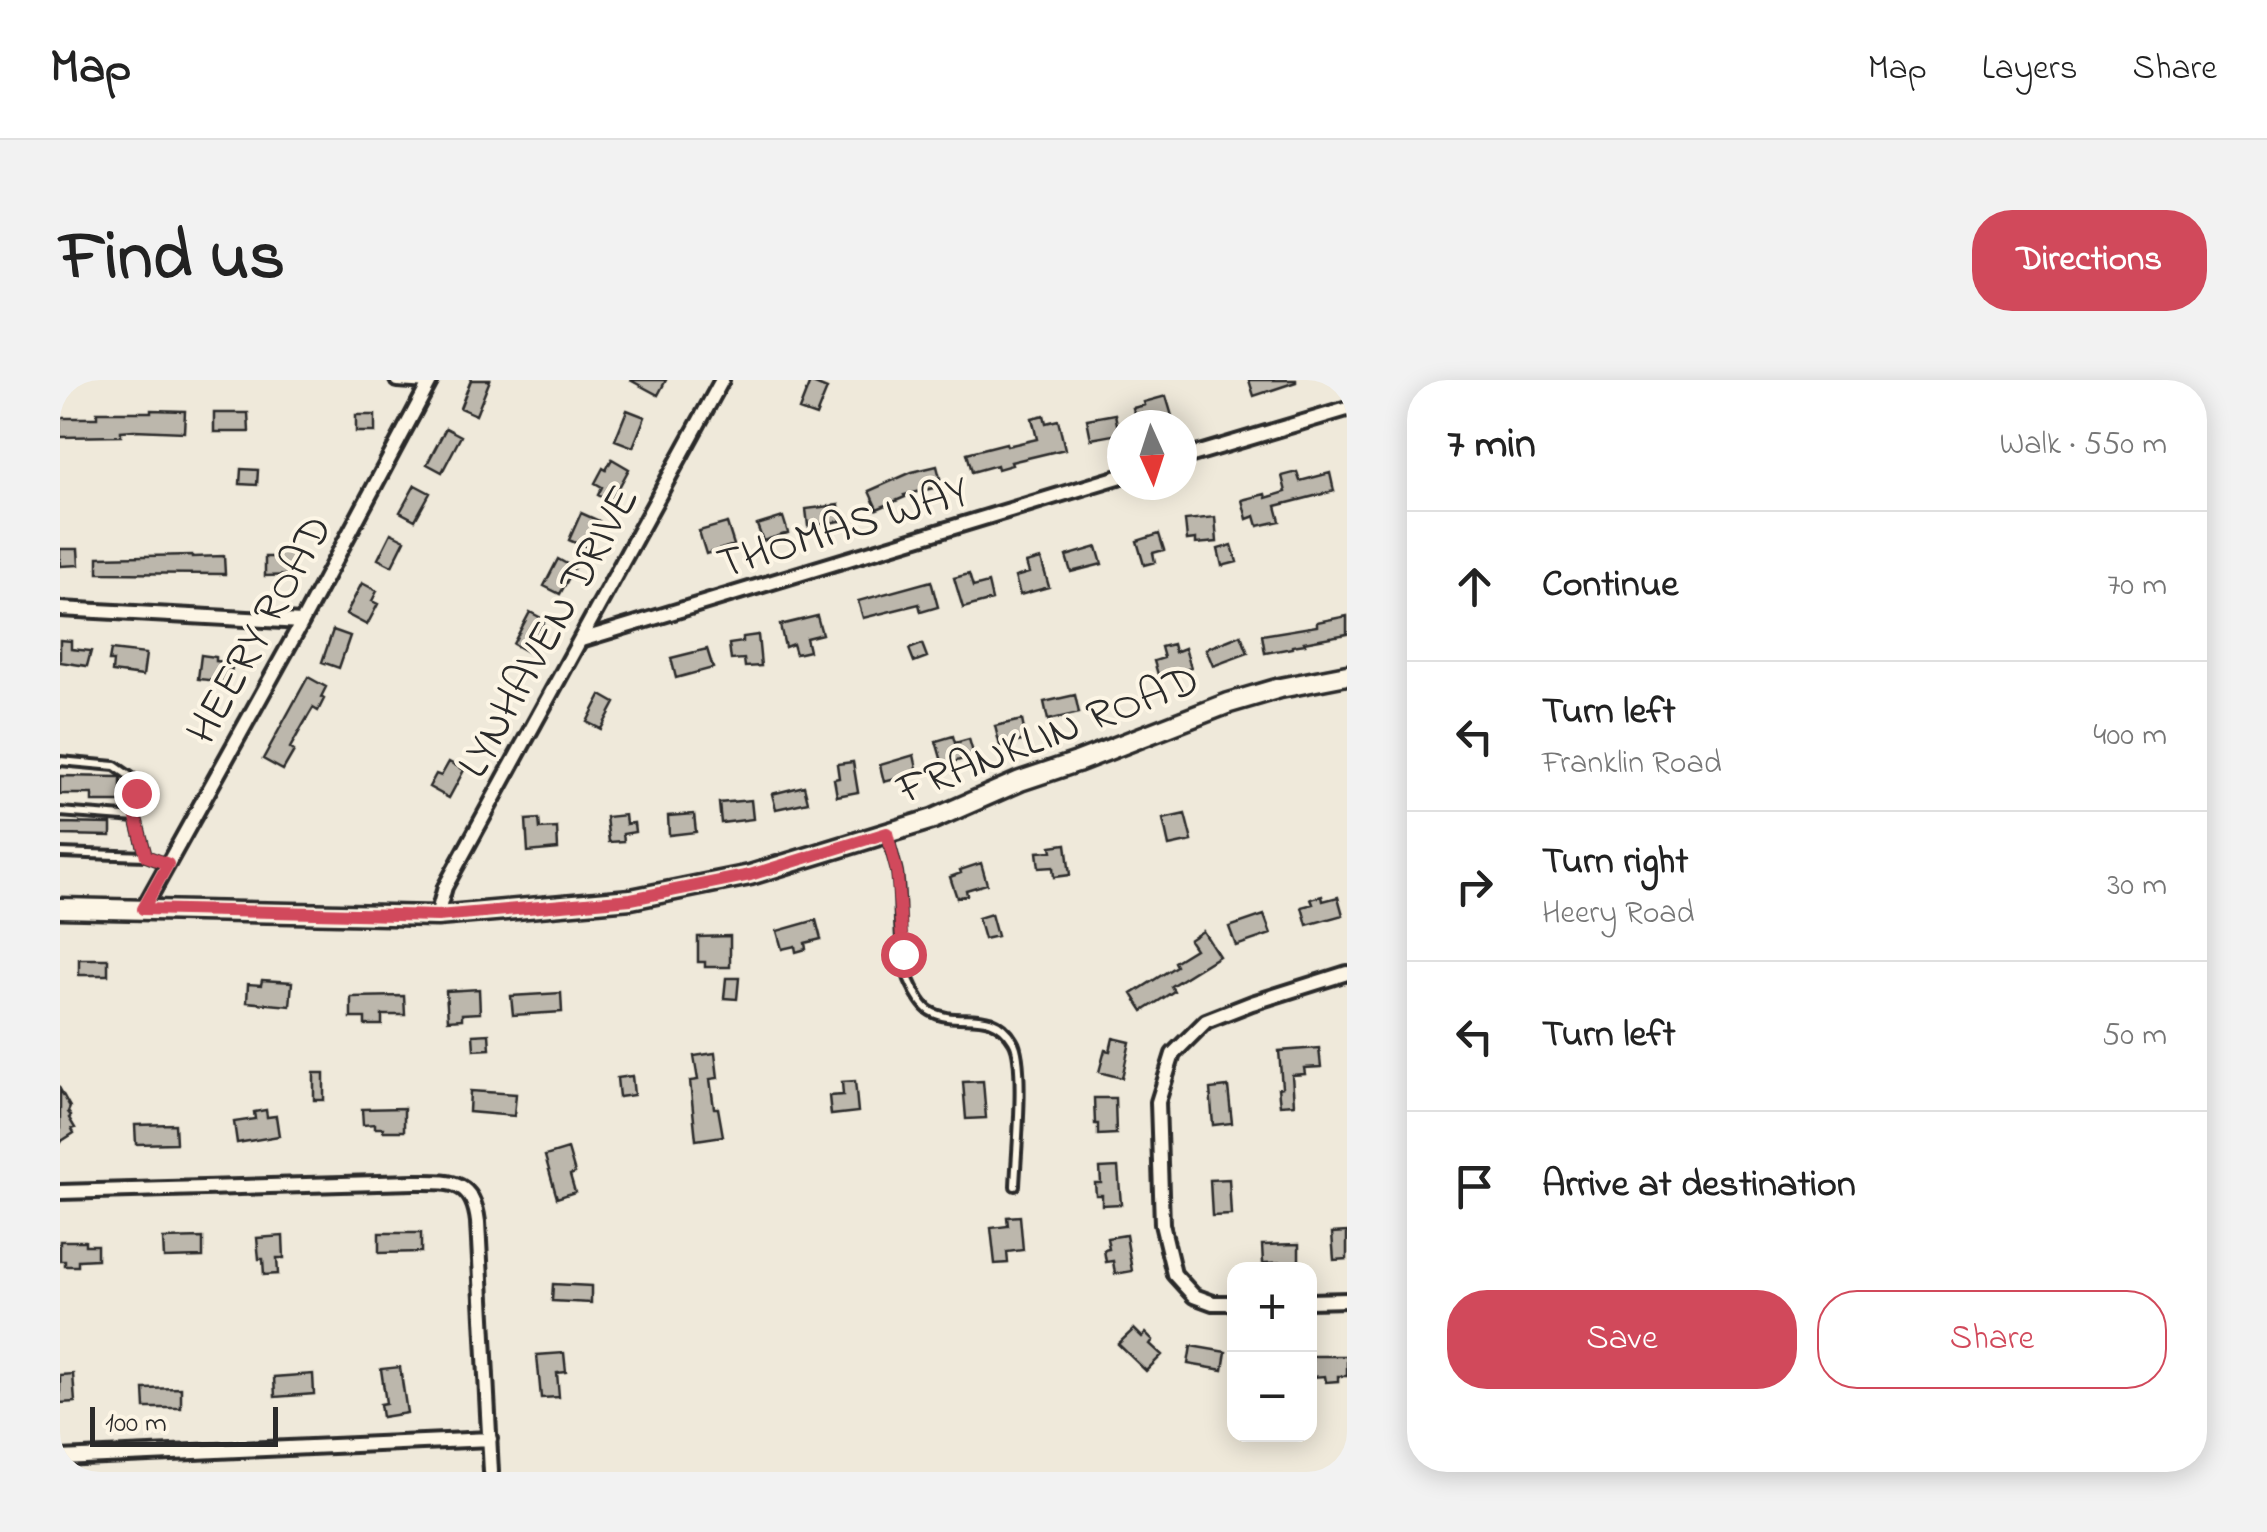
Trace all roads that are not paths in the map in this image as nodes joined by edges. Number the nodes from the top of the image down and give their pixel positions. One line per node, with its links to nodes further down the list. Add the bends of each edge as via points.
1 (397, 380): 3 (street)
2 (722, 380): 9 (street, LYNHAVEN DRIVE)
3 (431, 381): 8 (street, HEERY ROAD)
4 (1347, 410): 5 (street)
5 (1197, 454)
6 (1107, 481): 9 (street, THOMAS WAY)
7 (60, 610): 8 (street)
8 (302, 622): 17 (street, HEERY ROAD)
9 (582, 640): 20 (street, LYNHAVEN DRIVE, via 445,888)
10 (1347, 676): 14 (main road, FRANKLIN ROAD, via 1229,703)
11 (60, 760): 13 (lane, via 125,772 134,783)
12 (60, 812): 13 (lane)
13 (136, 818): 16 (lane)
14 (887, 833): 20 (main road, FRANKLIN ROAD, via 670,892); 22 (lane, via 909,983 930,1011 982,1017 1015,1042 1020,1084)
15 (60, 853): 16 (lane)
16 (146, 856): 17 (lane)
17 (168, 864): 19 (street, HEERY ROAD)
18 (60, 908): 19 (main road, FRANKLIN ROAD)
19 (143, 909): 20 (main road, FRANKLIN ROAD)
20 (438, 916)
21 (1347, 973): 26 (street, via 1206,1021 1173,1054 1158,1102 1162,1224 1174,1274 1194,1296)
22 (1014, 1186)
23 (60, 1192): 27 (street, via 460,1184 476,1205)
24 (1347, 1300): 25 (street)
25 (1317, 1302)
26 (1227, 1303)
27 (490, 1439): 28 (street); 29 (street)
28 (60, 1458)
29 (491, 1472)

